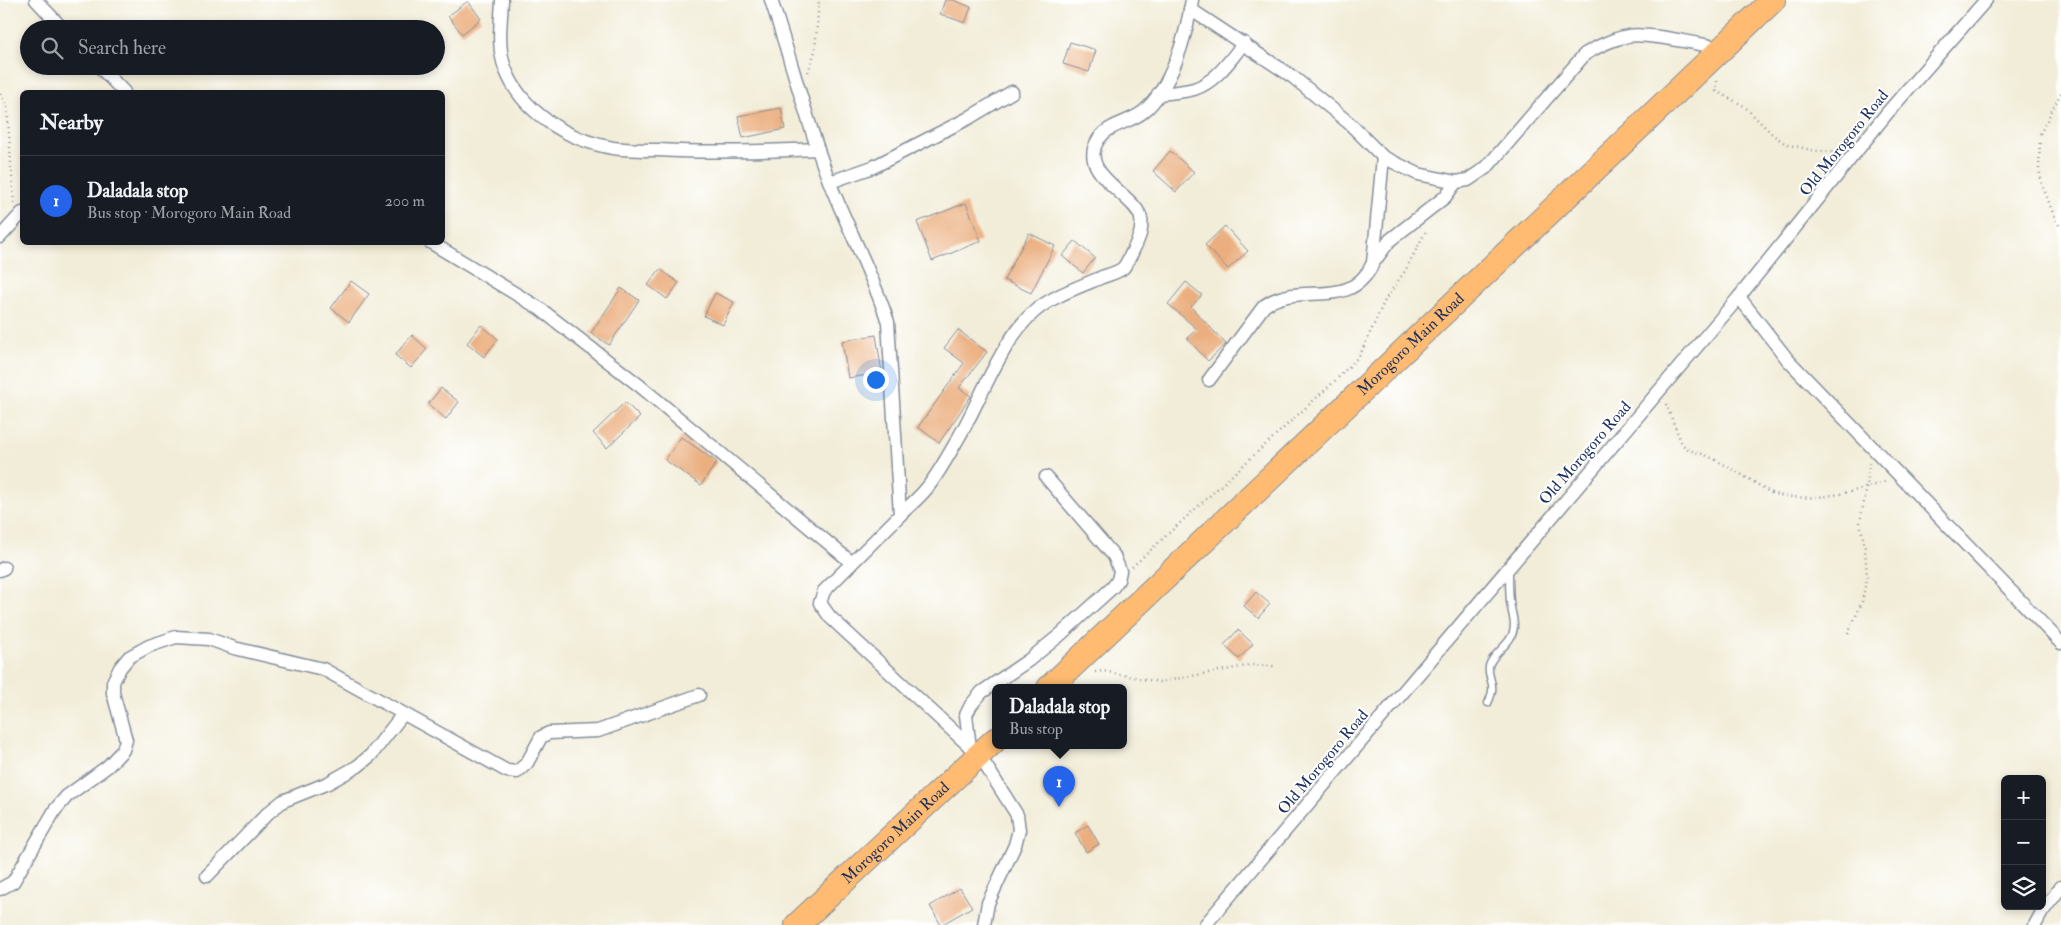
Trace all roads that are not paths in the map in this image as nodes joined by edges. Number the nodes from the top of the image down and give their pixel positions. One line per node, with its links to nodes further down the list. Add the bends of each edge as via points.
1 (36, 0): 7 (street)
2 (502, 0): 14 (street, via 500,51 505,69 536,113 555,126 613,148 708,153)
3 (771, 0): 14 (street)
4 (1773, 0): 9 (highway, Morogoro Main Road)
5 (1986, 0): 22 (street, Old Morogoro Road, via 1888,112)
6 (1191, 5): 8 (street); 13 (street, via 1178,57)
7 (55, 20)
8 (1244, 43): 13 (street, via 1207,83 1194,89); 15 (street, via 1350,123)
9 (1722, 48): 17 (street, via 1630,35 1605,42 1585,54 1487,167 1468,180); 29 (highway, Morogoro Main Road)
10 (108, 75): 11 (street)
11 (122, 90)
12 (1012, 92): 16 (street, via 873,167)
13 (1158, 94): 25 (street, via 1142,112 1107,130 1093,152 1098,170 1142,218 1140,234 1123,268 1054,299 1028,318 1016,332 959,437 927,488)
14 (818, 149): 16 (street)
15 (1383, 157): 17 (street, via 1418,174); 21 (street)
16 (830, 182): 25 (street, via 878,291 888,322)
17 (1456, 182): 21 (street, via 1445,197 1390,240)
18 (19, 216): 19 (street)
19 (0, 237)
20 (435, 245): 26 (street, via 539,308 640,386)
21 (1373, 263): 23 (street, via 1369,272 1346,291 1271,300)
22 (1740, 297): 27 (street, Old Morogoro Road); 28 (street, via 1788,360)
23 (1209, 380)
24 (1046, 477): 30 (street, via 1114,556 1120,570 1118,580 1066,630)
25 (900, 515): 26 (street)
26 (851, 562): 35 (street, via 824,591 820,603 830,617)
27 (1509, 567): 33 (lane, via 1513,634 1491,661 1493,693); 41 (street, Old Morogoro Road)
28 (2061, 643)
29 (1056, 682)
30 (994, 684)
31 (992, 685): 35 (street, via 982,692 966,715)
32 (699, 695): 34 (street, via 598,731 549,733 541,737 527,763 517,772 507,771)
33 (1488, 703)
34 (403, 714): 36 (street, via 371,755 358,766 328,783 283,801); 38 (street, via 323,669 209,639 176,637 149,646 130,657 114,682 113,693 126,740 123,750 108,766 67,796 55,810 13,882)
35 (981, 748): 39 (highway, Morogoro Main Road); 40 (street, via 1017,815 1019,830 988,903)
36 (207, 876)
37 (2061, 887): 42 (street)
38 (0, 889)
39 (797, 925)
40 (984, 925)
41 (1205, 925)
42 (2035, 925)

